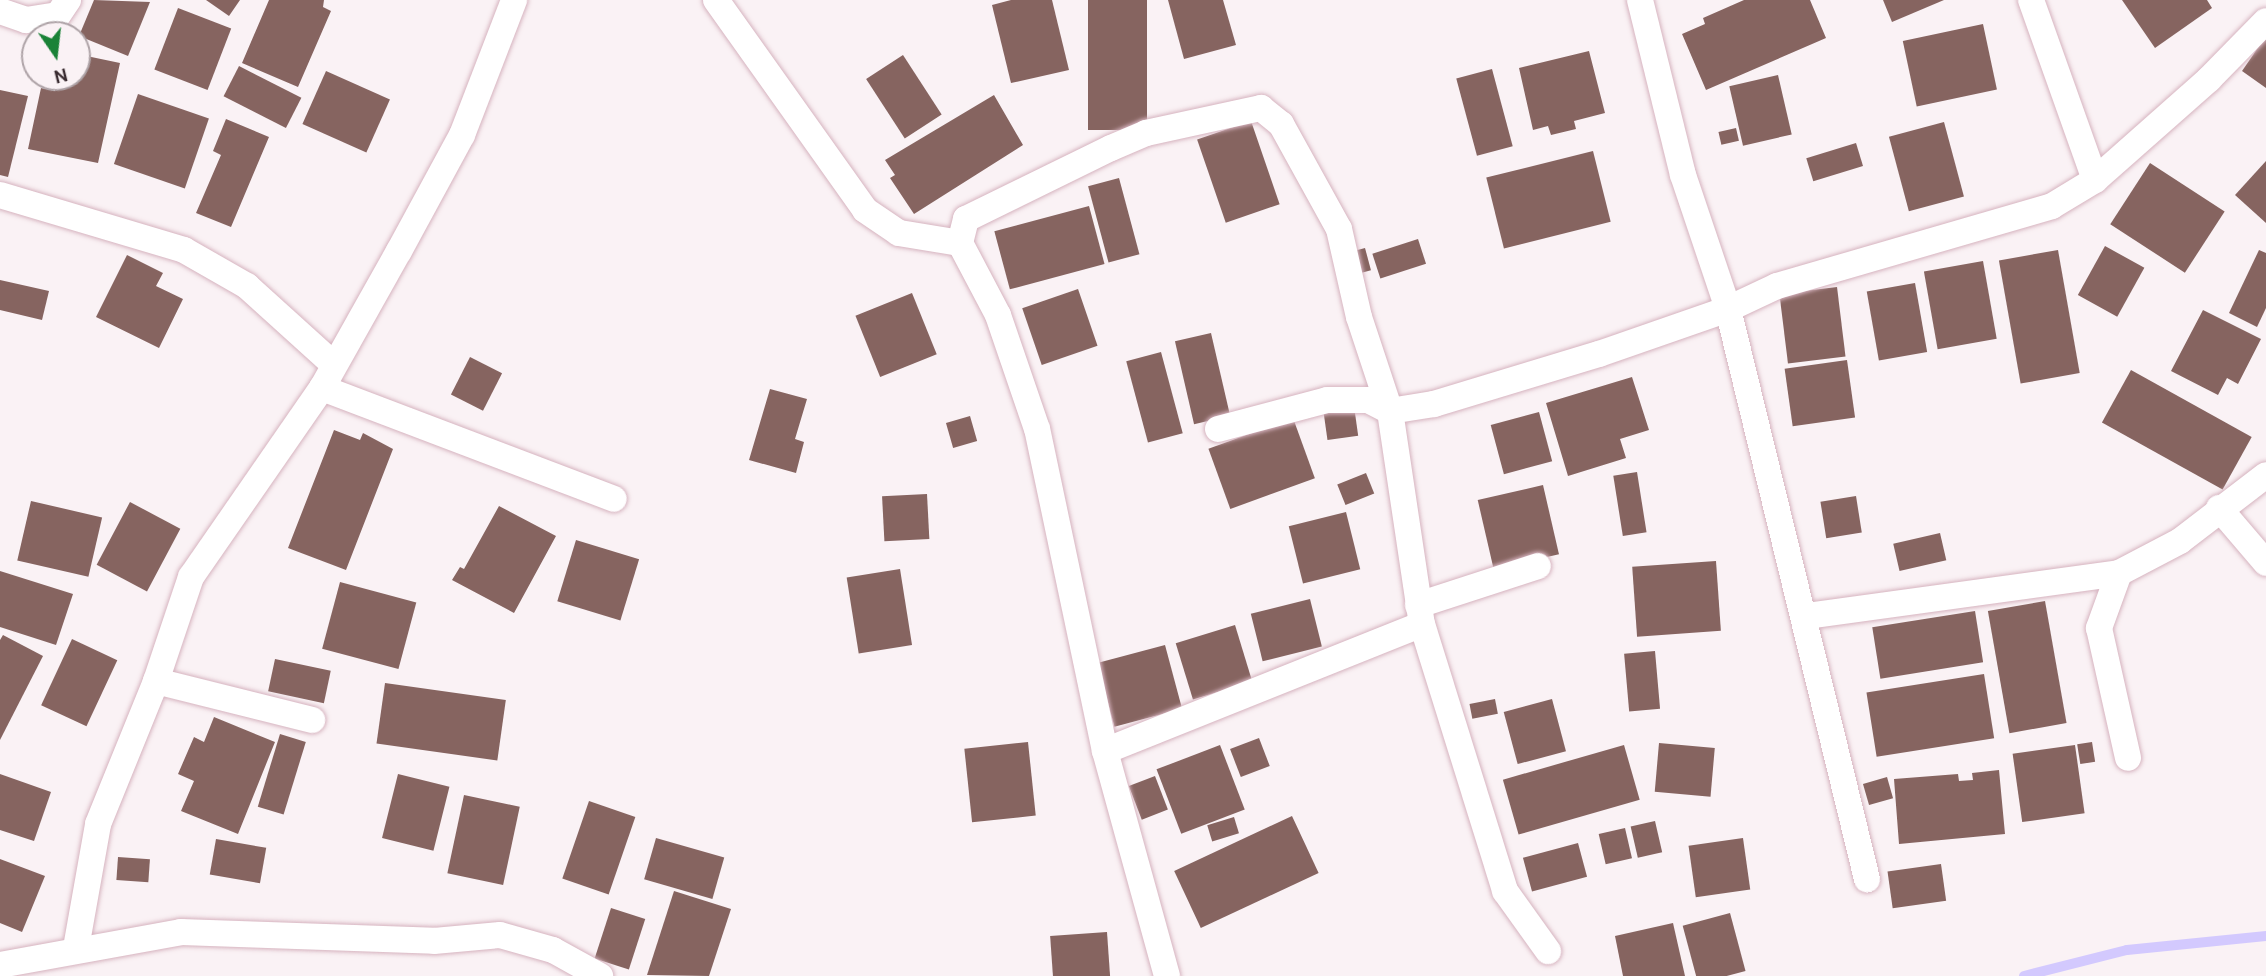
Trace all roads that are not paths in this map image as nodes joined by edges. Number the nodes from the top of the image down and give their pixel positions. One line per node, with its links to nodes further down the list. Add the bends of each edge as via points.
1 (68, 0): 6 (street, via 58,15 26,20)
2 (514, 0): 12 (street, via 462,135)
3 (716, 0): 10 (street, via 865,210 899,233)
4 (1640, 0): 11 (street, via 1683,175)
5 (2031, 0): 8 (street)
6 (0, 11)
7 (2266, 21): 8 (street, via 2210,79)
8 (2095, 180): 11 (street, via 2052,206 1777,286)
9 (0, 195): 12 (street, via 184,250 247,286)
10 (961, 243): 14 (street, via 966,219 1111,148 1146,133 1261,108 1282,124 1339,229 1359,317); 26 (street, via 998,315 1037,429)
11 (1728, 309): 14 (street, via 1533,375 1434,404); 23 (street)
12 (332, 363): 13 (street)
13 (322, 388): 17 (street); 24 (street, via 191,577)
14 (1390, 411): 15 (street, via 1368,400 1327,400); 22 (street)
15 (1218, 429)
16 (2266, 475): 18 (street)
17 (614, 499)
18 (2218, 509): 19 (street); 21 (street, via 2180,541)
19 (2266, 564)
20 (1538, 566): 22 (street)
21 (2119, 573): 23 (street); 27 (street, via 2099,628)
22 (1420, 615): 26 (street); 30 (street, via 1505,891)
23 (1806, 617): 28 (street)
24 (156, 681): 25 (street); 29 (street, via 98,824)
25 (312, 720)
26 (1105, 751): 33 (street)
27 (2128, 758)
28 (1867, 879)
29 (76, 948): 31 (street); 32 (street, via 181,932 434,941 500,935 553,950)
30 (1548, 951)
31 (0, 965)
32 (600, 976)
33 (1167, 976)

